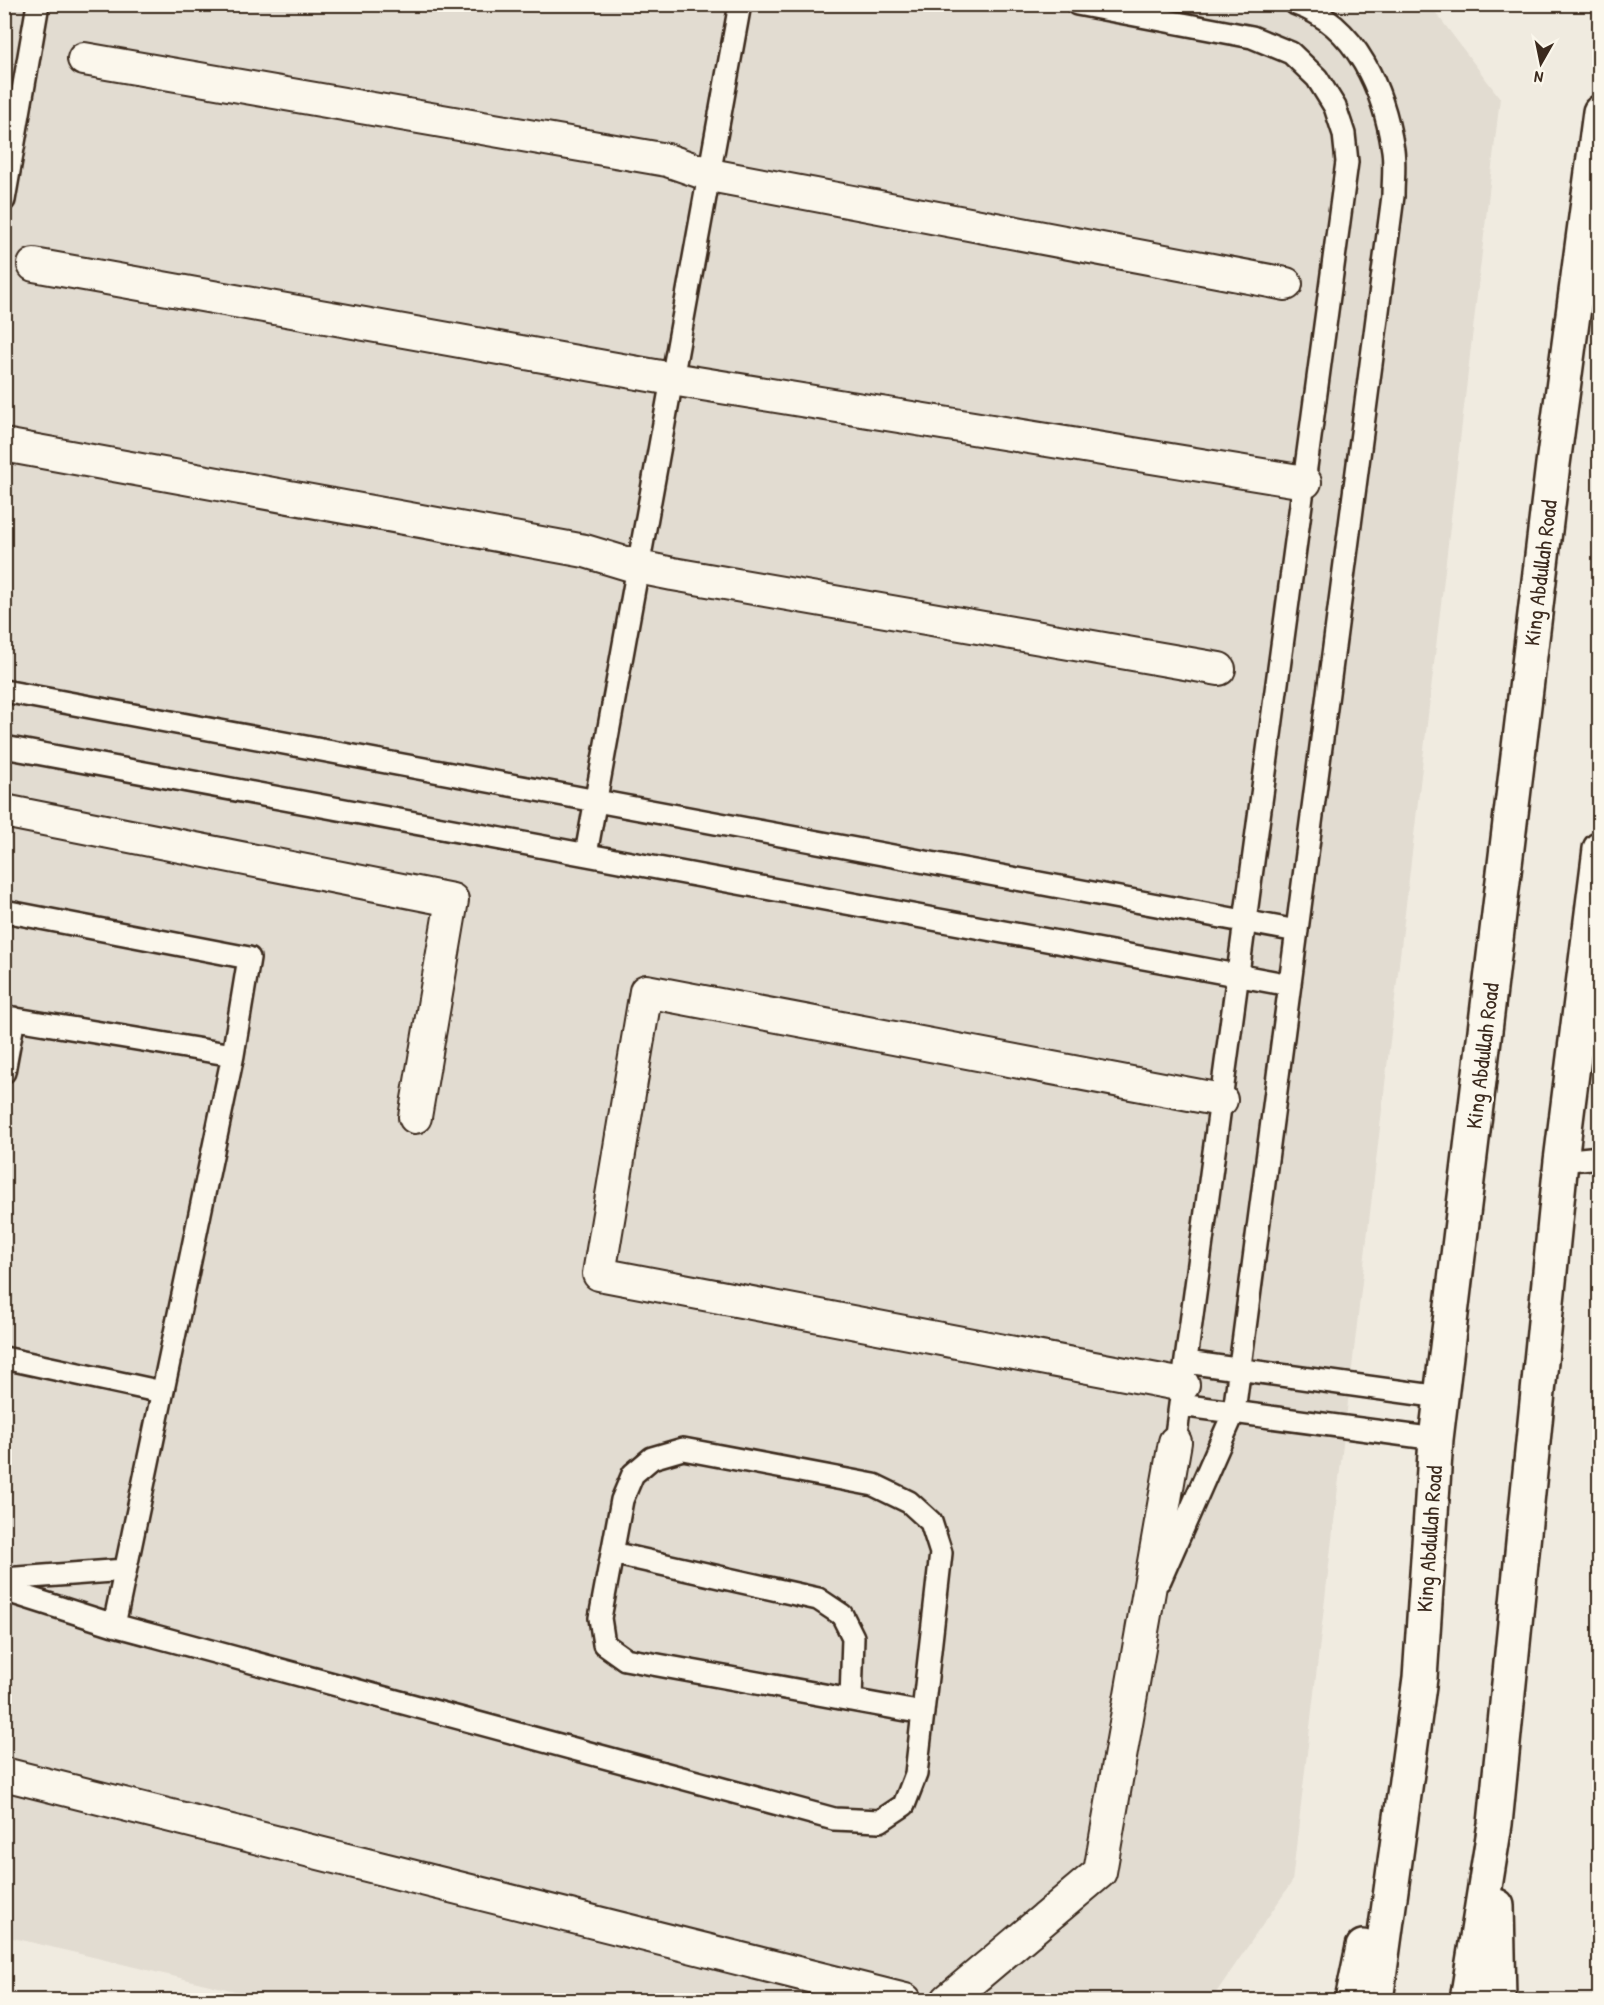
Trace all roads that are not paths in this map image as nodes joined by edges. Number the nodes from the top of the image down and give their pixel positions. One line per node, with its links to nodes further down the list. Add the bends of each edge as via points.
1 (38, 4): 8 (lane)
2 (740, 4): 7 (lane)
3 (1077, 4): 13 (lane, via 1252,37 1291,53 1317,78 1335,107 1344,134 1347,162)
4 (1296, 4): 24 (lane, via 1335,26 1366,64 1382,103 1393,152 1393,196)
5 (84, 59): 7 (street, via 667,160)
6 (1599, 112): 39 (main road, King Abdullah Road)
7 (710, 175): 10 (street); 11 (lane)
8 (4, 200)
9 (34, 265): 11 (street)
10 (1286, 284)
11 (672, 379): 13 (street); 14 (lane)
12 (4, 445): 14 (street, via 585,551)
13 (1305, 482): 23 (lane)
14 (638, 567): 15 (street); 18 (lane)
15 (1219, 669)
16 (4, 691): 18 (lane)
17 (4, 747): 21 (lane)
18 (596, 800): 21 (lane); 23 (lane)
19 (4, 811): 32 (street, via 452,900)
20 (1599, 849): 27 (main road)
21 (586, 855): 25 (lane)
22 (4, 911): 29 (lane, via 249,957)
23 (1246, 921): 24 (lane); 25 (lane)
24 (1297, 931): 26 (lane)
25 (1238, 975): 26 (lane); 31 (lane)
26 (1290, 985): 36 (lane)
27 (1590, 999): 34 (main road)
28 (9, 1018): 29 (lane); 30 (lane)
29 (233, 1055): 38 (lane)
30 (4, 1072)
31 (1221, 1100): 37 (lane); 37 (street, via 646,991 599,1274)
32 (415, 1117)
33 (1599, 1157): 34 (lane)
34 (1561, 1161): 53 (main road)
35 (4, 1358): 38 (lane)
36 (1240, 1370): 37 (lane); 39 (lane); 40 (lane)
37 (1183, 1384): 40 (lane); 42 (lane)
38 (162, 1392): 44 (lane)
39 (1441, 1397): 41 (main road, King Abdullah Road)
40 (1234, 1412): 41 (lane); 47 (lane)
41 (1436, 1439): 49 (main road, King Abdullah Road)
42 (1175, 1442): 47 (street)
43 (612, 1553): 50 (lane, via 818,1599 842,1615 853,1637); 50 (lane, via 600,1618 604,1644 625,1659); 51 (lane, via 622,1500 633,1474 652,1458 683,1449 874,1485 909,1502 931,1522 941,1553)
44 (125, 1570): 45 (lane); 48 (lane)
45 (4, 1579)
46 (4, 1590): 48 (lane)
47 (1145, 1614): 55 (street, via 1100,1872)
48 (114, 1625): 51 (lane, via 834,1820 880,1821 904,1805 916,1774)
49 (1420, 1678): 56 (main road); 57 (main road, King Abdullah Road)
50 (851, 1700): 51 (lane)
51 (923, 1713)
52 (4, 1774): 54 (street)
53 (1495, 1824): 58 (main road); 59 (main road)
54 (905, 2001)
55 (948, 2001)
56 (1352, 2001)
57 (1376, 2001)
58 (1467, 2001)
59 (1499, 2001)

